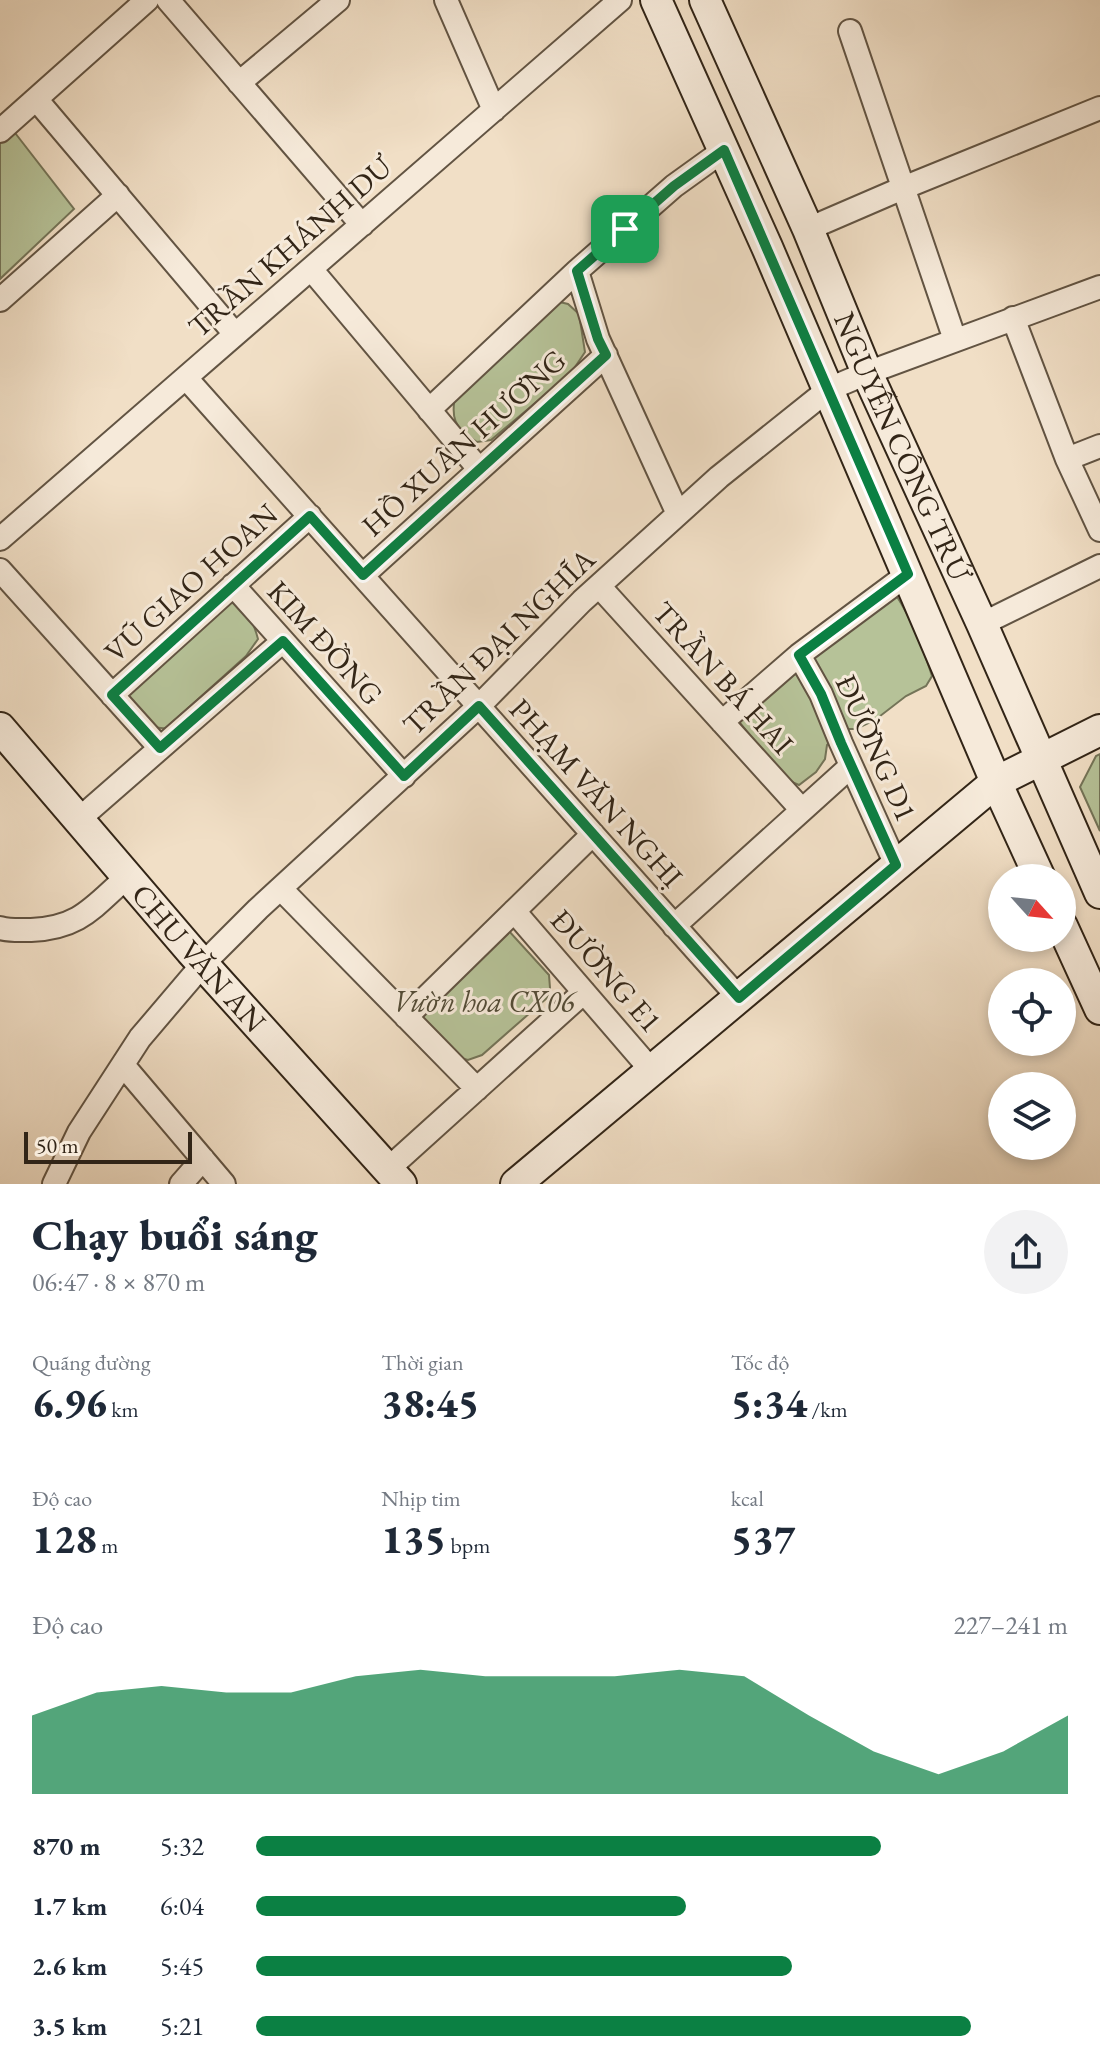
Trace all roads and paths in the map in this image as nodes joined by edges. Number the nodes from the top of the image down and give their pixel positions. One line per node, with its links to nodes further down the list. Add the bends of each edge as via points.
1 (147, 0): 10 (street)
2 (168, 0): 9 (street)
3 (338, 0): 9 (street)
4 (446, 0): 12 (street)
5 (620, 0): 12 (street, TRẦN KHÁNH DƯ)
6 (656, 0): 14 (street, NGUYỄN CÔNG TRỨ)
7 (705, 0): 18 (street, NGUYỄN CÔNG TRỨ)
8 (850, 31): 15 (street)
9 (239, 83): 17 (street)
10 (36, 99): 13 (street); 16 (street)
11 (1100, 108): 15 (street)
12 (494, 110): 17 (street, TRẦN KHÁNH DƯ)
13 (0, 131)
14 (724, 150): 20 (street); 29 (street, NGUYỄN CÔNG TRỨ)
15 (903, 188): 18 (street); 25 (street)
16 (118, 195): 22 (street); 24 (street)
17 (362, 225): 19 (street, TRẦN KHÁNH DƯ)
18 (808, 229): 27 (street, NGUYỄN CÔNG TRỨ)
19 (311, 269): 24 (street, TRẦN KHÁNH DƯ); 30 (street)
20 (577, 271): 26 (street); 30 (street)
21 (1100, 287): 23 (street, TRẦN ĐẠI NGHĨA)
22 (0, 300)
23 (1013, 318): 25 (street, TRẦN ĐẠI NGHĨA); 32 (street)
24 (235, 334): 28 (street, TRẦN KHÁNH DƯ)
25 (955, 340): 27 (street, TRẦN ĐẠI NGHĨA)
26 (606, 355): 33 (street, HỒ XUÂN HƯƠNG); 34 (street)
27 (867, 373): 29 (street, TRẦN ĐẠI NGHĨA); 44 (street, NGUYỄN CÔNG TRỨ)
28 (186, 378): 35 (street, PHẠM VĂN NGHỊ); 37 (street, TRẦN KHÁNH DƯ)
29 (829, 389): 34 (street, TRẦN ĐẠI NGHĨA); 40 (street, NGUYỄN CÔNG TRỨ)
30 (429, 410): 33 (street)
31 (1100, 446): 32 (street)
32 (1067, 459): 36 (street)
33 (479, 469): 41 (street, HỒ XUÂN HƯƠNG)
34 (678, 514): 43 (street, TRẦN ĐẠI NGHĨA)
35 (310, 516): 41 (street, PHẠM VĂN NGHỊ); 42 (street, VŨ GIAO HOAN)
36 (1100, 530)
37 (0, 539)
38 (1100, 566): 44 (street)
39 (0, 570): 47 (street)
40 (908, 574): 46 (street); 56 (street, NGUYỄN CÔNG TRỨ)
41 (363, 575): 48 (street, PHẠM VĂN NGHỊ)
42 (233, 585): 45 (street, KIM ĐỒNG); 47 (street, VŨ GIAO HOAN)
43 (599, 586): 48 (street, TRẦN ĐẠI NGHĨA); 49 (street, TRẦN BÁ HAI)
44 (982, 624): 53 (street, NGUYỄN CÔNG TRỨ)
45 (283, 641): 52 (street); 55 (street, KIM ĐỒNG)
46 (799, 655): 49 (street); 54 (street, ĐƯỜNG D1)
47 (112, 695): 52 (street)
48 (479, 706): 55 (street, TRẦN ĐẠI NGHĨA); 59 (street, PHẠM VĂN NGHỊ)
49 (722, 722): 57 (street, TRẦN BÁ HAI)
50 (0, 728): 58 (street, CHU VĂN AN)
51 (1100, 730): 53 (street)
52 (160, 748): 58 (street)
53 (1041, 759): 56 (street); 64 (street, NGUYỄN CÔNG TRỨ)
54 (851, 766): 57 (street); 61 (street, ĐƯỜNG D1)
55 (404, 776): 63 (street, TRẦN ĐẠI NGHĨA)
56 (996, 782): 60 (street, NGUYỄN CÔNG TRỨ); 61 (street)
57 (802, 810): 66 (street)
58 (78, 820): 62 (street, CHU VĂN AN)
59 (593, 834): 65 (street); 66 (street, PHẠM VĂN NGHỊ)
60 (1034, 864)
61 (896, 865): 71 (street)
62 (127, 877): 67 (street, via 71,924); 69 (street, CHU VĂN AN)
63 (281, 889): 69 (street, TRẦN ĐẠI NGHĨA); 73 (street)
64 (1100, 893)
65 (514, 911): 70 (street, ĐƯỜNG E1); 73 (street)
66 (674, 926): 71 (street, PHẠM VĂN NGHỊ)
67 (0, 928)
68 (1074, 952): 72 (street)
69 (203, 964): 74 (street, TRẦN ĐẠI NGHĨA); 78 (street, CHU VĂN AN)
70 (584, 992): 75 (street, ĐƯỜNG E1); 76 (street)
71 (739, 998): 75 (street)
72 (1100, 1009)
73 (406, 1017): 76 (street)
74 (123, 1065): 77 (street); 79 (street, TRẦN ĐẠI NGHĨA, via 79,1132)
75 (652, 1071): 82 (street)
76 (477, 1089): 78 (street)
77 (203, 1159): 80 (street); 81 (street)
78 (394, 1177)
79 (54, 1184)
80 (181, 1184)
81 (224, 1184)
82 (516, 1184)

